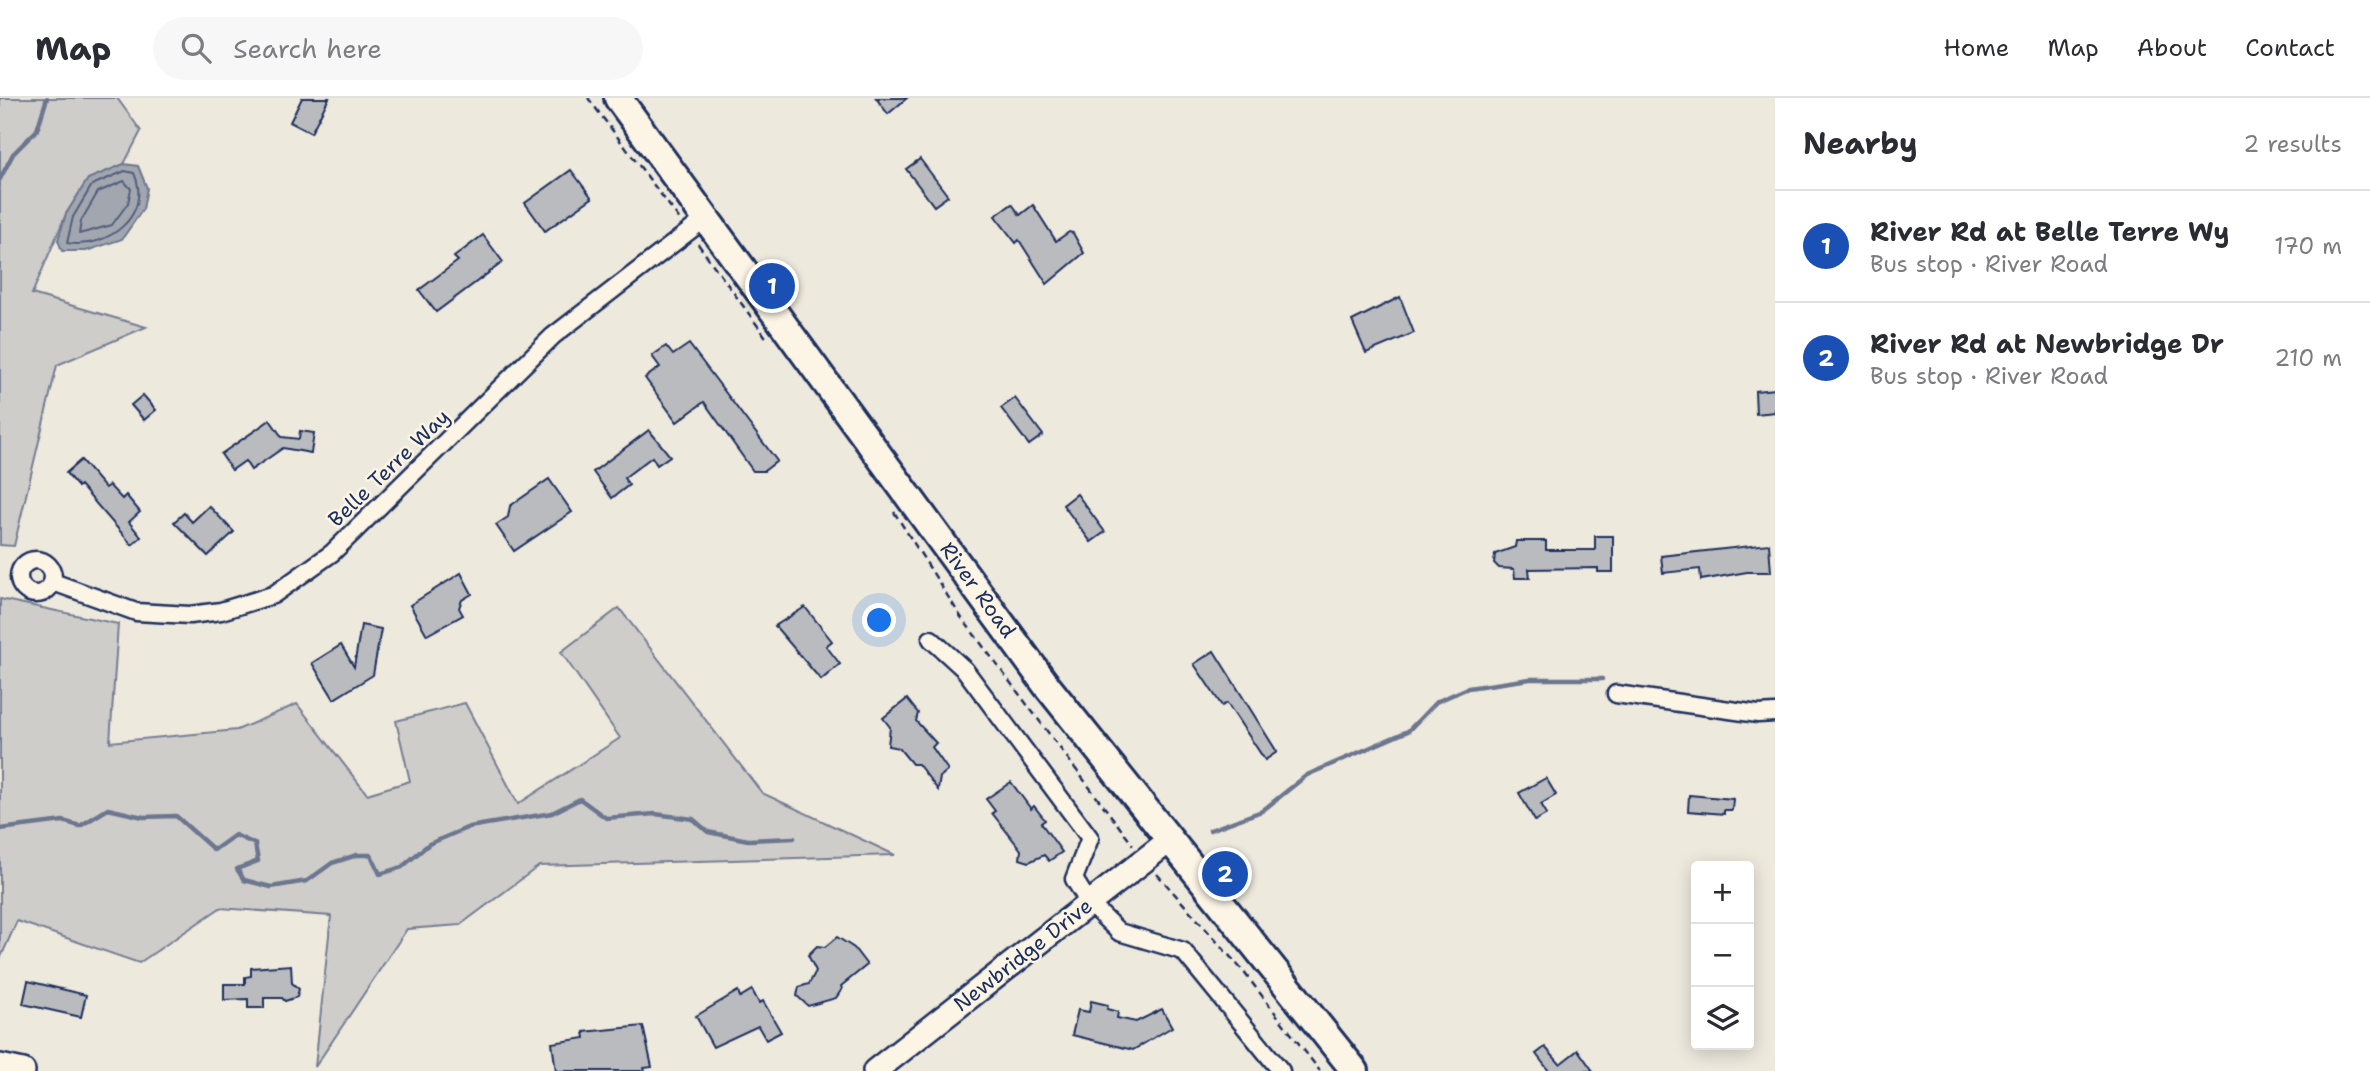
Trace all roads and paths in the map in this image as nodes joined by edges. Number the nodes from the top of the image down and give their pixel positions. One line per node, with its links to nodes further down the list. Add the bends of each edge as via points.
1 (618, 98): 2 (main road, River Road)
2 (705, 219): 3 (street, Belle Terre Way, via 553,336 332,553 273,595 190,615 136,612); 7 (main road, River Road, via 1047,686)
3 (53, 582)
4 (931, 639): 8 (street, via 965,670 1090,838 1074,879)
5 (1616, 694): 6 (street)
6 (1775, 713)
7 (1170, 839): 8 (street, Newbridge Drive); 13 (main road, River Road)
8 (1089, 903): 11 (street, Newbridge Drive); 12 (street, via 1119,932 1183,951)
9 (0, 1066): 10 (street)
10 (23, 1071)
11 (875, 1071)
12 (1281, 1071)
13 (1354, 1071)

